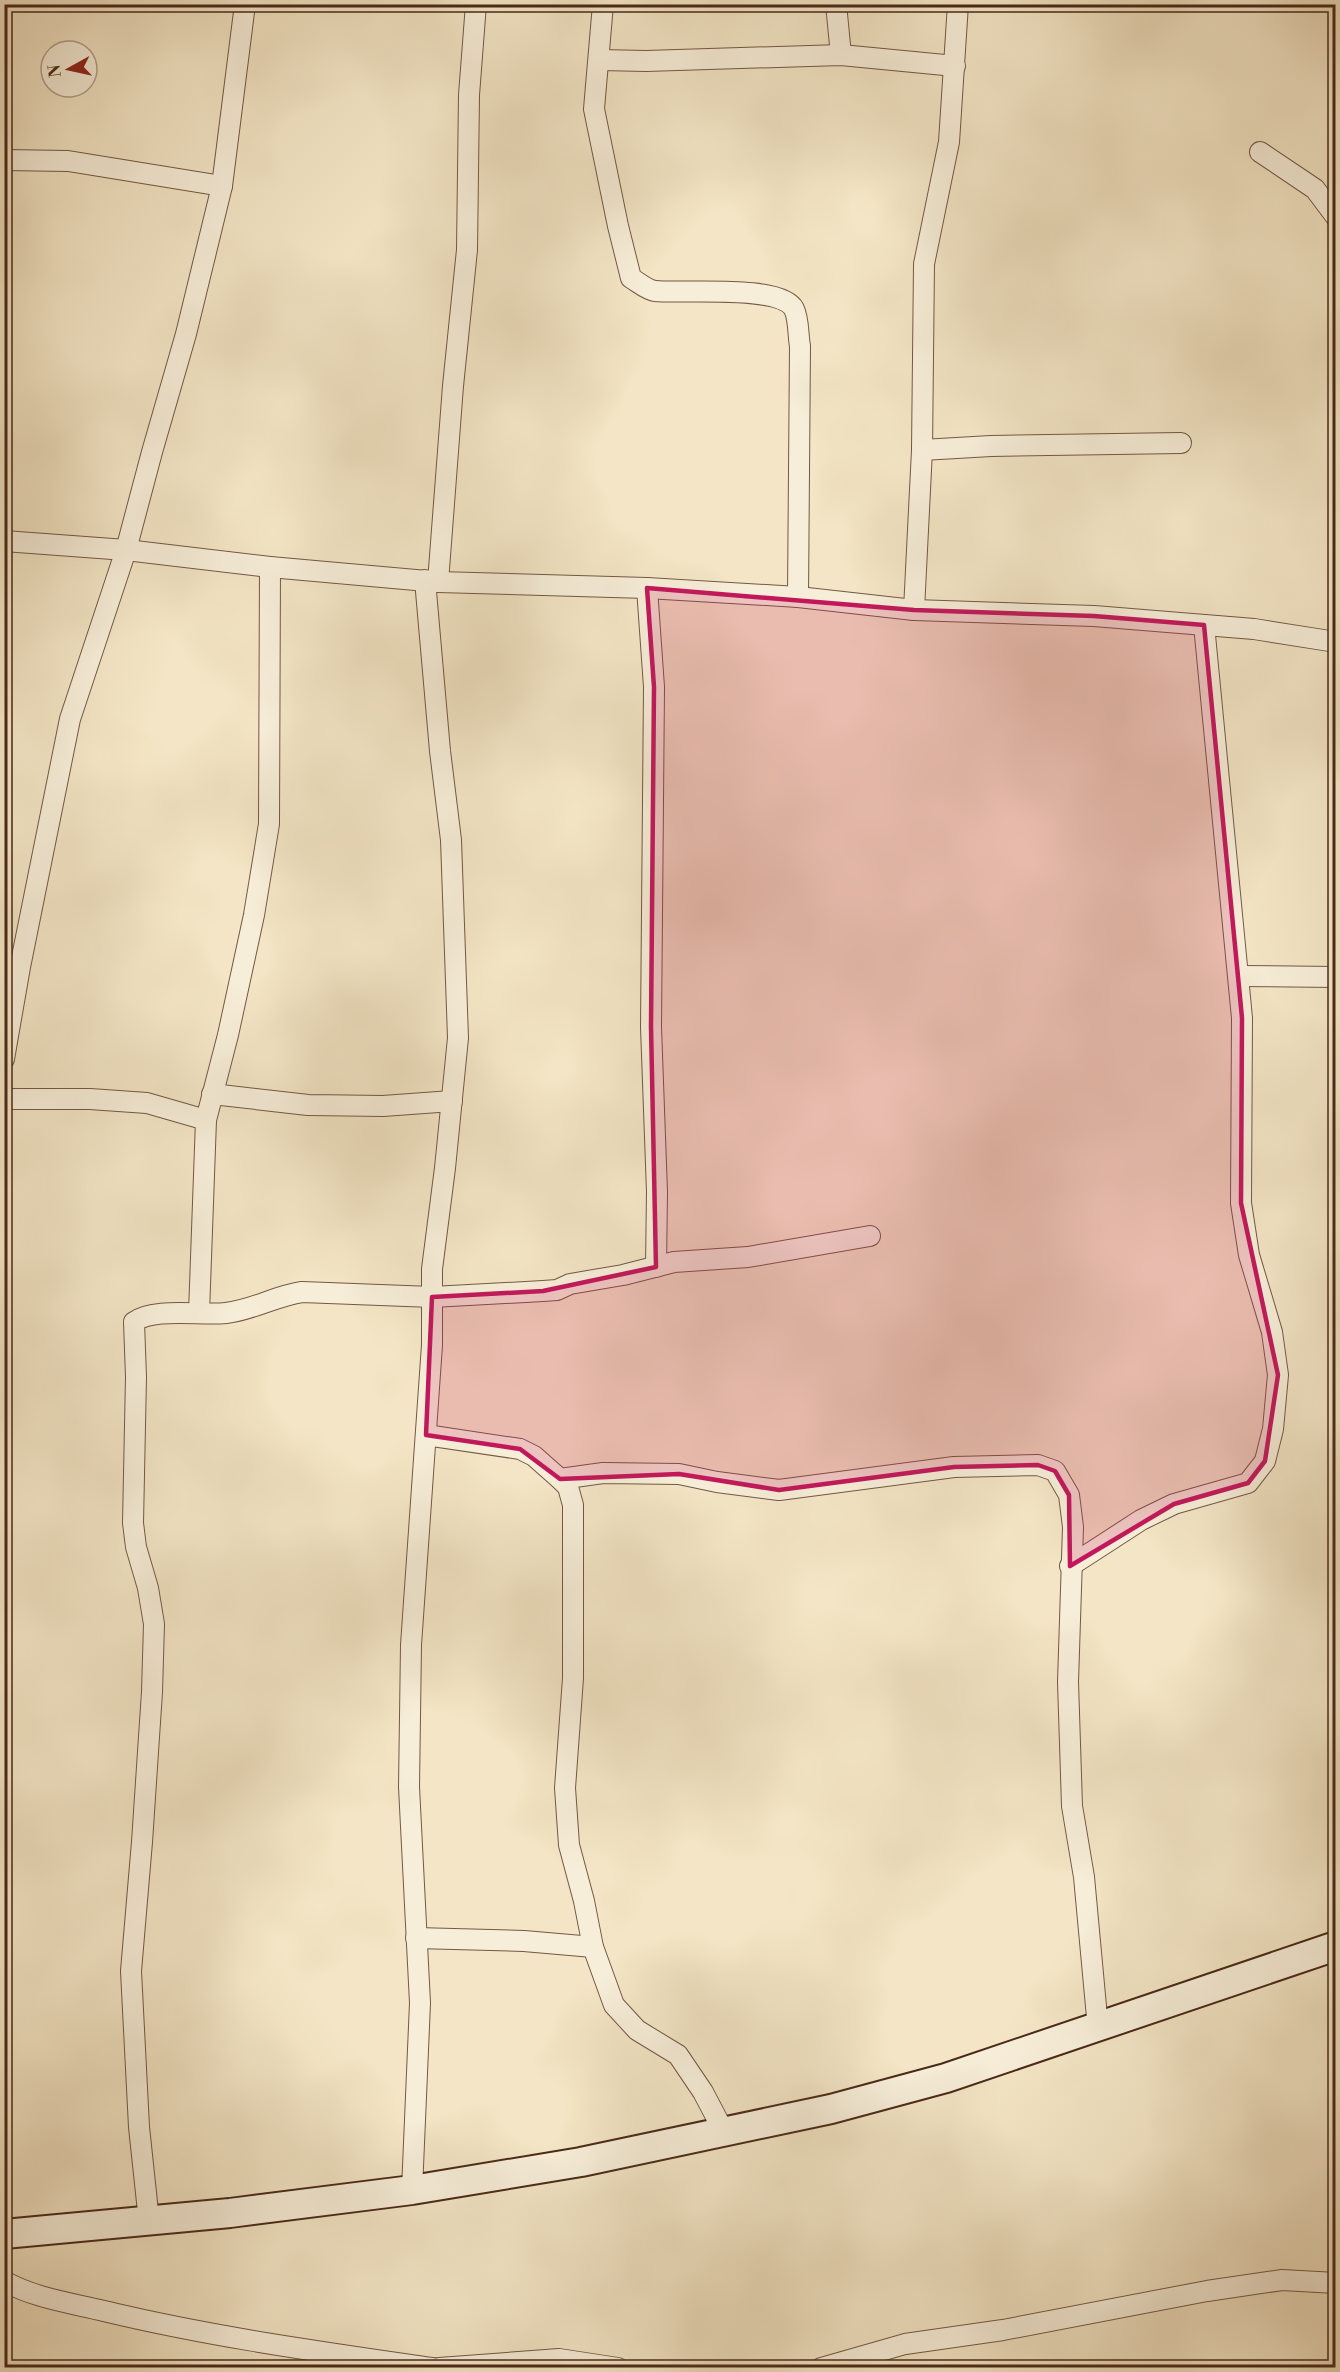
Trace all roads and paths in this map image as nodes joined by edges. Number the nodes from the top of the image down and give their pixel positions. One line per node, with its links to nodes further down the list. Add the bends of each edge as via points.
1 (245, 4): 11 (street)
2 (476, 4): 18 (street, via 469,106 467,250)
3 (603, 4): 7 (street)
4 (836, 4): 6 (street)
5 (958, 4): 8 (street)
6 (841, 56): 7 (street); 8 (street)
7 (600, 60): 20 (street, via 594,109 631,278 652,291 761,294 782,298 794,309 800,346)
8 (955, 66): 14 (street, via 949,142 924,264)
9 (1260, 152): 12 (street, via 1315,189)
10 (4, 160): 11 (street, via 68,161)
11 (222, 186): 16 (street)
12 (1335, 217)
13 (1181, 443): 14 (street)
14 (922, 450): 21 (street)
15 (4, 541): 16 (street)
16 (126, 550): 17 (street); 26 (street, via 70,719)
17 (270, 567): 18 (street); 27 (street, via 269,824 254,915)
18 (431, 581): 19 (street); 29 (street, via 441,751 451,840 458,1038)
19 (647, 588): 20 (street); 32 (street, via 654,687 651,1027)
20 (798, 597): 21 (street)
21 (914, 610): 22 (street, via 1094,616)
22 (1204, 625): 23 (street); 24 (street)
23 (1335, 642)
24 (1239, 976): 25 (street); 37 (street, via 1241,1203 1249,1255 1272,1332 1278,1375 1273,1429 1265,1461 1248,1483 1174,1504 1141,1520)
25 (1335, 977)
26 (4, 1059)
27 (212, 1095): 29 (street, via 308,1105 383,1106); 30 (street)
28 (4, 1099): 30 (street, via 147,1103)
29 (452, 1101): 33 (street)
30 (206, 1120): 34 (street)
31 (870, 1236): 32 (street, via 748,1257 674,1262)
32 (656, 1267): 33 (street, via 543,1292)
33 (432, 1297): 34 (street, via 302,1292 251,1308); 35 (street)
34 (199, 1313): 44 (street, via 144,1317 134,1322 133,1334 133,1523 154,1624 131,1971 139,2127)
35 (426, 1435): 36 (street, via 520,1449); 38 (street, via 411,1645 409,1787)
36 (560, 1479): 37 (street, via 603,1473 661,1473 779,1490 954,1467 1038,1465 1055,1471 1069,1495); 40 (street, via 568,1487 574,1518 573,1678 565,1788 569,1845)
37 (1070, 1566): 41 (street, via 1072,1806 1084,1877)
38 (416, 1938): 40 (street); 43 (street, via 420,2002)
39 (1335, 1946): 41 (street)
40 (593, 1947): 42 (street, via 614,2005 637,2030 678,2055)
41 (1098, 2028): 42 (street, via 946,2078)
42 (724, 2132): 43 (street, via 581,2162)
43 (412, 2190): 44 (street)
44 (149, 2221): 45 (street)
45 (4, 2234)
46 (4, 2281): 48 (street, via 21,2290 123,2315)
47 (1335, 2283): 53 (street, via 1282,2280 1216,2289 1003,2330 905,2343)
48 (291, 2347): 49 (street); 50 (street)
49 (299, 2367)
50 (432, 2367)
51 (439, 2367): 52 (street, via 559,2360)
52 (618, 2367)
53 (821, 2367)

